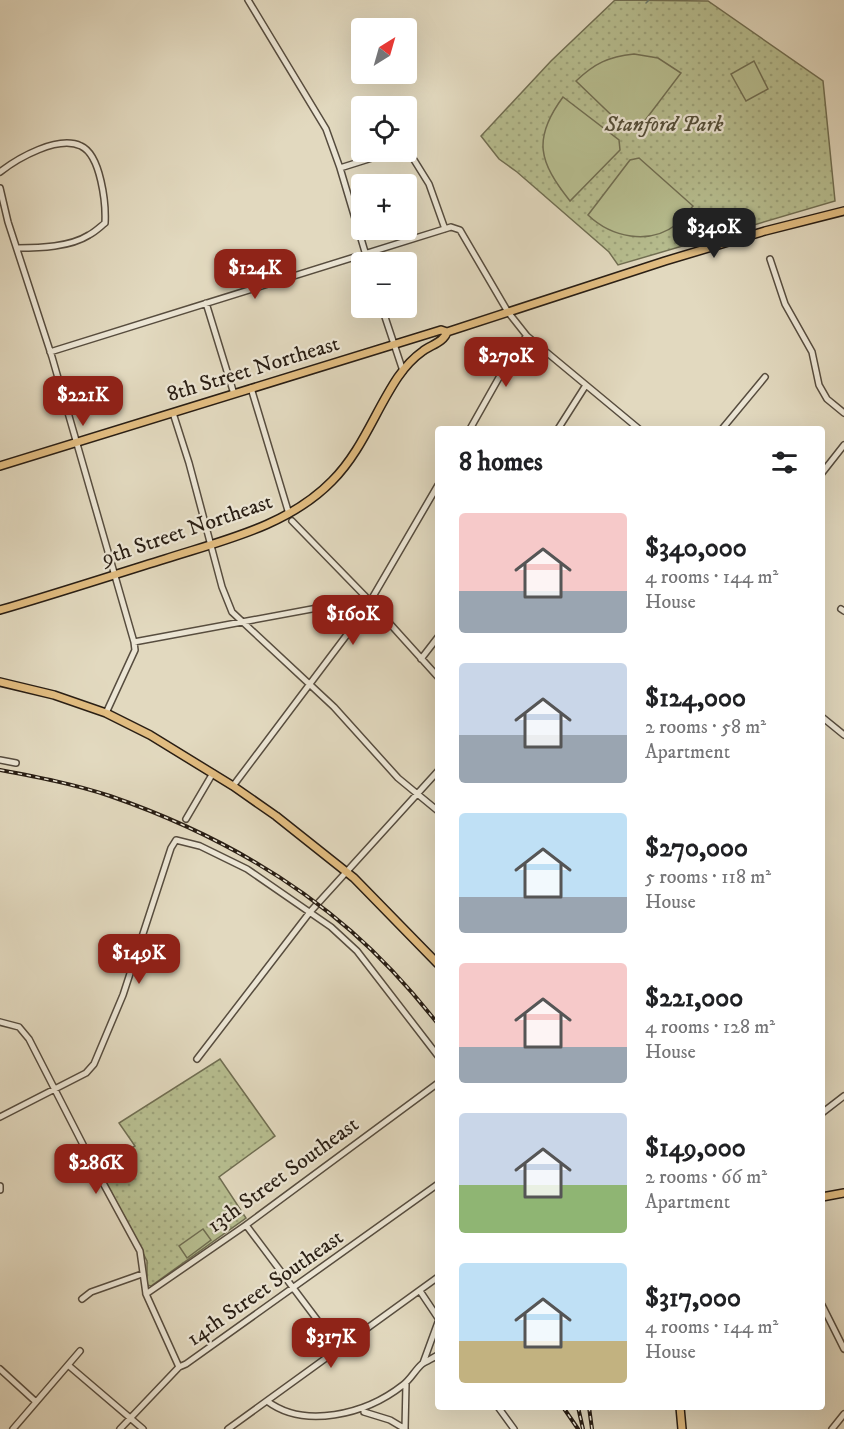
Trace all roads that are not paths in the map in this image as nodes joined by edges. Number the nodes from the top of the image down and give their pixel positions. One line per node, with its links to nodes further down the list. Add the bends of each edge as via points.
1 (248, 0): 4 (street, via 326,129)
2 (359, 162): 4 (street)
3 (415, 162): 10 (street, via 429,184)
4 (340, 168): 12 (street)
5 (0, 172): 11 (street, via 14,161 62,143 81,146 90,153 101,182 105,223 88,236 69,243)
6 (0, 188): 8 (street)
7 (844, 211): 17 (main road, via 765,231)
8 (8, 220): 9 (street); 11 (street)
9 (0, 222)
10 (445, 229): 13 (street); 17 (street, via 459,229)
11 (18, 248): 22 (street)
12 (365, 252)
13 (372, 252)
14 (351, 259): 16 (street)
15 (770, 259): 29 (street, via 785,304 812,352 819,385 827,399)
16 (206, 303): 22 (street); 27 (street)
17 (508, 312): 19 (main road); 20 (street)
18 (385, 318): 21 (street)
19 (447, 332): 21 (main road, 8th Street Northeast, via 441,330); 23 (main road, 9th Street Northeast, via 445,338 423,351)
20 (527, 336): 25 (street); 30 (street, via 514,351)
21 (393, 345): 23 (street); 26 (main road, 8th Street Northeast)
22 (50, 352): 34 (street)
23 (402, 372): 39 (main road, 9th Street Northeast, via 344,467)
24 (765, 377): 33 (street)
25 (585, 385): 31 (street); 32 (street)
26 (251, 388): 27 (main road, 8th Street Northeast); 39 (street)
27 (234, 394): 28 (main road, 8th Street Northeast)
28 (173, 413): 34 (main road, 8th Street Northeast); 40 (street)
29 (844, 414)
30 (472, 426)
31 (560, 426)
32 (635, 426)
33 (724, 426)
34 (77, 442): 36 (main road, 8th Street Northeast); 41 (street)
35 (844, 445): 37 (street)
36 (0, 466)
37 (825, 469)
38 (435, 489): 42 (street)
39 (291, 517): 40 (main road, 9th Street Northeast); 42 (street)
40 (211, 544): 41 (main road, 9th Street Northeast); 44 (street, via 226,600)
41 (115, 575): 43 (main road, 9th Street Northeast); 46 (street)
42 (370, 602): 44 (street, via 355,601); 47 (street); 50 (street)
43 (0, 610)
44 (241, 621): 46 (street); 50 (street)
45 (435, 641): 47 (street)
46 (134, 642): 51 (street, via 135,650)
47 (421, 660): 48 (street)
48 (435, 674)
49 (0, 682): 51 (main road)
50 (310, 684): 58 (street); 59 (street)
51 (106, 713): 56 (main road)
52 (825, 719): 53 (street)
53 (844, 735)
54 (0, 760): 55 (street)
55 (15, 763)
56 (213, 773): 58 (main road); 61 (street)
57 (435, 774): 59 (street)
58 (233, 786): 62 (main road)
59 (417, 795): 60 (street); 62 (street)
60 (435, 809)
61 (186, 819)
62 (347, 871): 63 (street); 64 (main road)
63 (310, 912): 66 (street, via 357,951); 67 (street); 69 (street, via 239,864 176,840 123,995 94,1064 86,1073)
64 (435, 961)
65 (0, 1022): 69 (street, via 14,1024 24,1032)
66 (435, 1052)
67 (197, 1059)
68 (435, 1085): 78 (street, 13th Street Southeast)
69 (54, 1089): 72 (street); 79 (street, via 140,1251)
70 (844, 1096): 71 (street)
71 (825, 1111)
72 (0, 1117)
73 (0, 1186): 75 (street)
74 (435, 1186): 81 (street, 14th Street Southeast)
75 (0, 1190)
76 (844, 1193): 77 (main road)
77 (825, 1195)
78 (246, 1225): 81 (street); 83 (street, 13th Street Southeast)
79 (142, 1274): 83 (street); 84 (street)
80 (435, 1279): 82 (street)
81 (293, 1289): 88 (street); 94 (street, 14th Street Southeast)
82 (420, 1291): 86 (street); 88 (street)
83 (146, 1294): 94 (street)
84 (82, 1299)
85 (825, 1311): 89 (street)
86 (435, 1315)
87 (435, 1328): 92 (street)
88 (339, 1349): 97 (street)
89 (844, 1349)
90 (80, 1351): 93 (street)
91 (435, 1357): 92 (street)
92 (422, 1364): 96 (street)
93 (68, 1365): 98 (street); 104 (street)
94 (179, 1367): 104 (street, 14th Street Southeast)
95 (0, 1369): 98 (street)
96 (406, 1384): 101 (street); 110 (street)
97 (267, 1401): 102 (street); 109 (street)
98 (36, 1402): 106 (street)
99 (500, 1410): 111 (street)
100 (680, 1410): 112 (main road)
101 (364, 1412): 105 (street); 110 (street)
102 (278, 1414)
103 (844, 1414): 113 (street)
104 (130, 1418): 107 (street, 14th Street Southeast); 108 (street)
105 (351, 1419)
106 (13, 1429)
107 (120, 1429)
108 (143, 1429)
109 (228, 1429)
110 (405, 1429)
111 (514, 1429)
112 (682, 1429)
113 (832, 1429)

